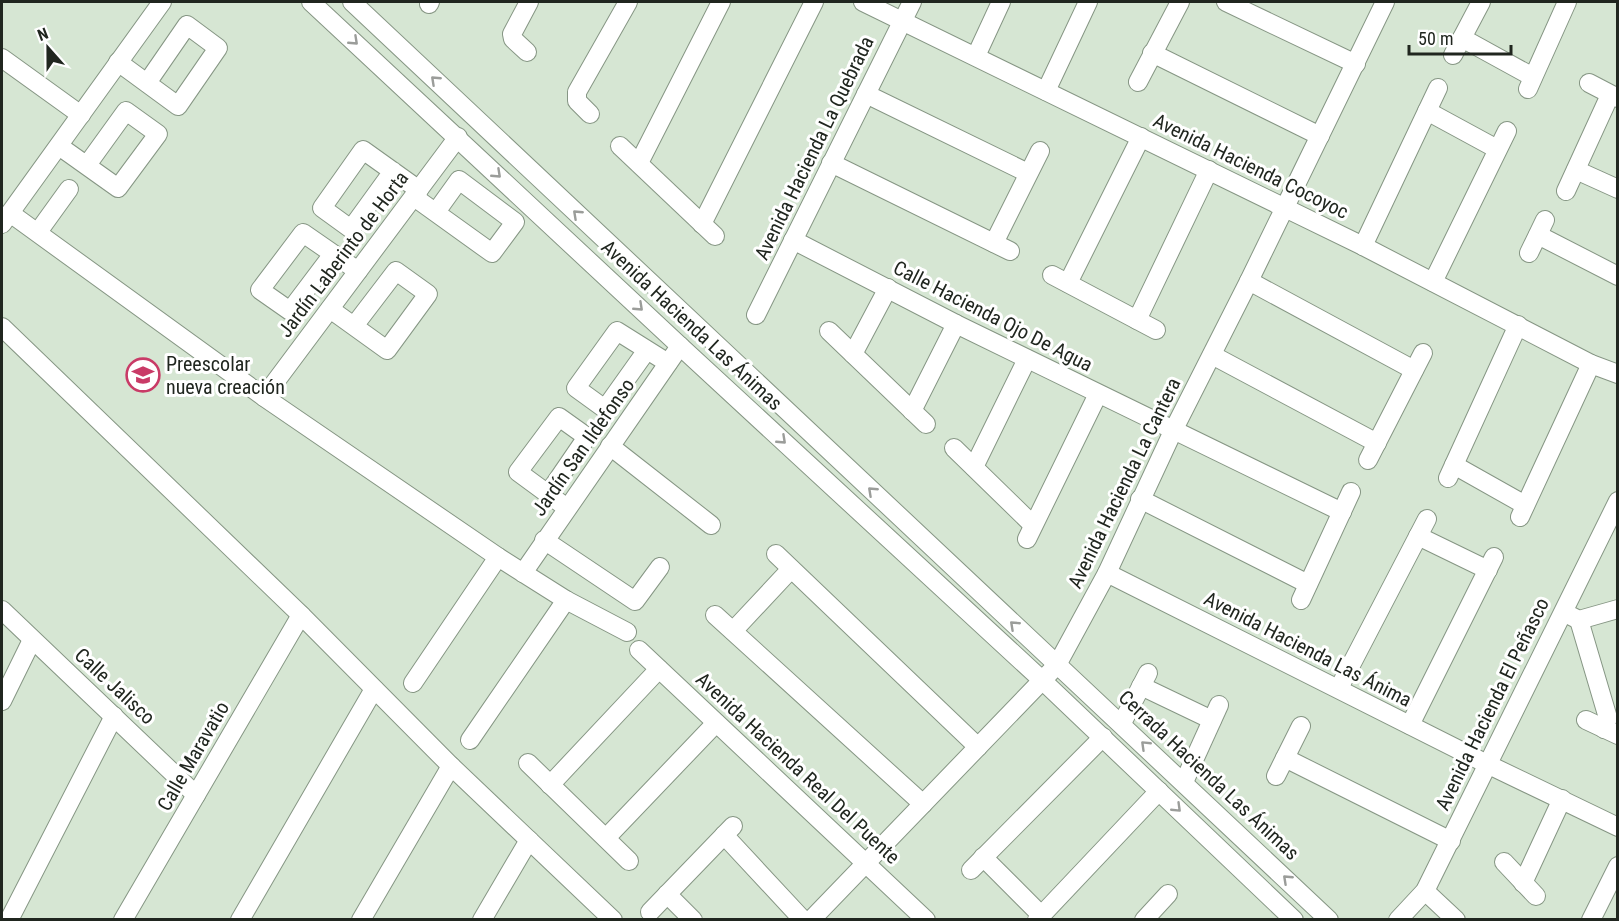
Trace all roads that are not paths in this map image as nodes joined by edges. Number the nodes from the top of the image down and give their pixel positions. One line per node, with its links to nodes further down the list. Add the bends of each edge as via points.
1 (162, 2): 25 (street)
2 (311, 2): 27 (street, Avenida Hacienda Las Ánimas, one-way to 27)
3 (352, 2): 24 (street, Avenida Hacienda Las Ánimas)
4 (529, 2): 19 (street, via 512,34)
5 (628, 2): 36 (street, via 577,92 577,101)
6 (721, 2): 46 (street)
7 (814, 2): 46 (street, via 708,230)
8 (863, 2): 17 (street, Avenida Hacienda Cocoyoc)
9 (912, 2): 17 (street, Avenida Hacienda La Quebrada)
10 (1001, 2): 22 (street)
11 (1088, 2): 32 (street)
12 (1180, 2): 20 (street)
13 (1226, 2): 26 (street)
14 (1385, 2): 26 (street, Avenida Hacienda La Cantera)
15 (1481, 2): 18 (street)
16 (1568, 2): 18 (street, via 1530,83)
17 (902, 21): 22 (street, Avenida Hacienda Cocoyoc); 33 (street, Avenida Hacienda La Quebrada)
18 (1462, 38): 21 (street)
19 (527, 52)
20 (1152, 53): 28 (street); 39 (street)
21 (1454, 55)
22 (976, 56): 32 (street, Avenida Hacienda Cocoyoc)
23 (2, 58): 37 (street)
24 (411, 58): 27 (street); 127 (street, Avenida Hacienda Las Ánimas, one-way to 24)
25 (118, 62): 29 (street); 37 (street)
26 (1356, 64): 39 (street, Avenida Hacienda La Cantera)
27 (393, 77): 40 (street, Avenida Hacienda Las Ánimas)
28 (1138, 82)
29 (147, 83)
30 (1589, 83): 34 (street)
31 (1438, 88): 35 (street)
32 (1046, 91): 41 (street, Avenida Hacienda Cocoyoc)
33 (866, 94): 47 (street, Avenida Hacienda La Quebrada); 52 (street)
34 (1614, 97): 50 (street)
35 (1427, 111): 44 (street); 62 (street)
36 (590, 114)
37 (81, 115): 42 (street)
38 (1507, 131): 44 (street)
39 (1320, 136): 57 (street, Avenida Hacienda La Cantera)
40 (458, 137): 56 (street, Jardín Laberinto de Horta); 79 (street, Avenida Hacienda Las Ánimas, one-way to 79)
41 (1141, 137): 49 (street, Avenida Hacienda Cocoyoc); 72 (street, via 1060,279)
42 (59, 146): 48 (street); 59 (street)
43 (620, 146): 46 (street)
44 (1497, 149): 68 (street)
45 (1040, 151): 52 (street)
46 (639, 163)
47 (831, 163): 52 (street, via 1002,247); 61 (street, Avenida Hacienda La Quebrada)
48 (87, 165)
49 (1209, 170): 57 (street, Avenida Hacienda Cocoyoc); 72 (street)
50 (1576, 170): 54 (street); 55 (street)
51 (393, 171): 56 (street)
52 (1028, 173)
53 (69, 189): 60 (street)
54 (1617, 189)
55 (1566, 191)
56 (416, 193): 58 (street); 65 (street, Jardín Laberinto de Horta)
57 (1285, 208): 62 (street, Avenida Hacienda Cocoyoc); 67 (street, Avenida Hacienda La Cantera)
58 (436, 212)
59 (6, 218): 60 (street)
60 (38, 232): 90 (street)
61 (793, 240): 69 (street, Calle Hacienda Ojo De Agua); 71 (street, Avenida Hacienda La Quebrada)
62 (1363, 246): 68 (street, Avenida Hacienda Cocoyoc)
63 (1529, 253): 66 (street, via 1541,227)
64 (333, 254): 65 (street)
65 (358, 272): 70 (street, Jardín Laberinto de Horta)
66 (1617, 276)
67 (1249, 281): 83 (street, Avenida Hacienda La Cantera); 87 (street)
68 (1432, 282): 75 (street, Avenida Hacienda Cocoyoc)
69 (888, 288): 73 (street, Calle Hacienda Ojo De Agua); 82 (street)
70 (330, 309): 74 (street); 90 (street, Jardín Laberinto de Horta)
71 (756, 315)
72 (1137, 320): 77 (street)
73 (956, 324): 84 (street, Calle Hacienda Ojo De Agua); 91 (street)
74 (354, 326)
75 (1518, 326): 86 (street, Avenida Hacienda Cocoyoc); 86 (street, via 1451,472 1522,511)
76 (2, 327): 120 (street)
77 (1156, 330)
78 (829, 331): 82 (street)
79 (680, 346): 85 (street, Jardín San Ildefonso); 129 (street, Avenida Hacienda Las Ánimas, one-way to 129)
80 (646, 351): 85 (street)
81 (1423, 353): 87 (street)
82 (854, 354): 91 (street)
83 (1212, 355): 93 (street, Avenida Hacienda La Cantera); 94 (street)
84 (1027, 359): 89 (street, Calle Hacienda Ojo De Agua); 98 (street)
85 (668, 363): 95 (street, Jardín San Ildefonso)
86 (1592, 364): 88 (street, Avenida Hacienda Cocoyoc)
87 (1414, 370): 94 (street)
88 (1617, 374)
89 (1098, 394): 93 (street, Calle Hacienda Ojo De Agua); 98 (street, via 1030,532)
90 (264, 397): 111 (street)
91 (912, 411): 92 (street)
92 (926, 424)
93 (1174, 429): 101 (street, Avenida Hacienda La Cantera); 104 (street, Calle Hacienda Ojo De Agua)
94 (1377, 443): 97 (street)
95 (610, 446): 103 (street, Jardín San Ildefonso); 107 (street)
96 (954, 448): 98 (street)
97 (1368, 460)
98 (974, 467)
99 (1351, 492): 104 (street)
100 (548, 494): 103 (street)
101 (1140, 499): 104 (street, via 1305,592); 115 (street, Avenida Hacienda La Cantera)
102 (1617, 501): 106 (street, Avenida Hacienda El Peñasco)
103 (567, 508): 109 (street, Jardín San Ildefonso)
104 (1342, 512)
105 (1427, 519): 108 (street)
106 (1613, 521): 119 (street, Avenida Hacienda El Peñasco)
107 (711, 525)
108 (1418, 536): 131 (street); 138 (street, via 1491,564)
109 (544, 540): 112 (street, via 635,601); 114 (street, Jardín San Ildefonso)
110 (776, 554): 113 (street)
111 (498, 557): 114 (street); 130 (street)
112 (660, 567)
113 (791, 569): 123 (street); 143 (street)
114 (523, 573): 116 (street)
115 (1107, 573): 127 (street, Avenida Hacienda La Cantera); 131 (street, Avenida Hacienda Las Ánima)
116 (566, 600): 124 (street); 142 (street)
117 (1617, 609): 122 (street)
118 (2, 610): 125 (street, Calle Jalisco)
119 (1562, 611): 122 (street); 146 (street, Avenida Hacienda El Peñasco)
120 (301, 615): 132 (street); 152 (street, Calle Maravatio)
121 (715, 615): 123 (street)
122 (1579, 620): 140 (street)
123 (733, 631): 154 (street)
124 (627, 632)
125 (32, 640): 133 (street); 134 (street, Calle Jalisco)
126 (639, 650): 128 (street, Avenida Hacienda Real Del Puente)
127 (1057, 665): 129 (street, Avenida Hacienda La Cantera); 137 (street, Cerrada Hacienda Las Ánimas)
128 (659, 669): 136 (street, Avenida Hacienda Real Del Puente); 150 (street)
129 (1043, 681): 141 (street); 143 (street, Avenida Hacienda La Cantera)
130 (413, 683)
131 (1339, 688): 138 (street, Avenida Hacienda Las Ánima)
132 (374, 689): 147 (street); 173 (street)
133 (2, 701)
134 (114, 716): 152 (street, Calle Jalisco); 171 (street)
135 (1586, 720): 140 (street)
136 (716, 723): 156 (street); 161 (street, Avenida Hacienda Real Del Puente)
137 (1122, 723): 149 (street, Cerrada Hacienda Las Ánimas, one-way to 137); 149 (street, via 1145,680 1216,712)
138 (1410, 725): 146 (street, Avenida Hacienda Las Ánima)
139 (1300, 726): 144 (street)
140 (1611, 732)
141 (1102, 737): 151 (street); 170 (street, via 977,864)
142 (470, 740)
143 (978, 747): 154 (street, Avenida Hacienda La Cantera)
144 (1285, 758): 148 (street); 158 (street)
145 (528, 763): 150 (street)
146 (1489, 765): 153 (street, Avenida Hacienda Las Ánima); 158 (street, Avenida Hacienda El Peñasco)
147 (451, 766): 157 (street); 174 (street)
148 (1276, 776)
149 (1184, 782): 182 (street, Cerrada Hacienda Las Ánimas, one-way to 149)
150 (550, 784): 156 (street)
151 (1160, 791): 170 (street); 181 (street, one-way to 181)
152 (196, 795): 172 (street, Calle Maravatio)
153 (1562, 799): 155 (street, Avenida Hacienda Las Ánima); 163 (street)
154 (923, 804): 161 (street, Avenida Hacienda La Cantera)
155 (1617, 827)
156 (606, 838): 159 (street)
157 (529, 840): 175 (street); 176 (street)
158 (1450, 841): 164 (street, Avenida Hacienda El Peñasco)
159 (629, 861)
160 (1504, 862): 163 (street)
161 (866, 864): 179 (street, Avenida Hacienda La Cantera); 180 (street, Avenida Hacienda Real Del Puente)
162 (1617, 866): 185 (street)
163 (1523, 883): 167 (street)
164 (1425, 891): 183 (street, Avenida Hacienda El Peñasco); 184 (street)
165 (667, 894): 168 (street); 177 (street); 178 (street, via 729,830)
166 (1168, 894): 169 (street)
167 (1536, 896)
168 (650, 912)
169 (1154, 916)
170 (1039, 917)
171 (9, 920)
172 (123, 920)
173 (240, 920)
174 (361, 920)
175 (482, 920)
176 (613, 920)
177 (693, 920)
178 (803, 920)
179 (812, 920)
180 (926, 920)
181 (1294, 920)
182 (1329, 920)
183 (1398, 920)
184 (1456, 920)
185 (1591, 920)

